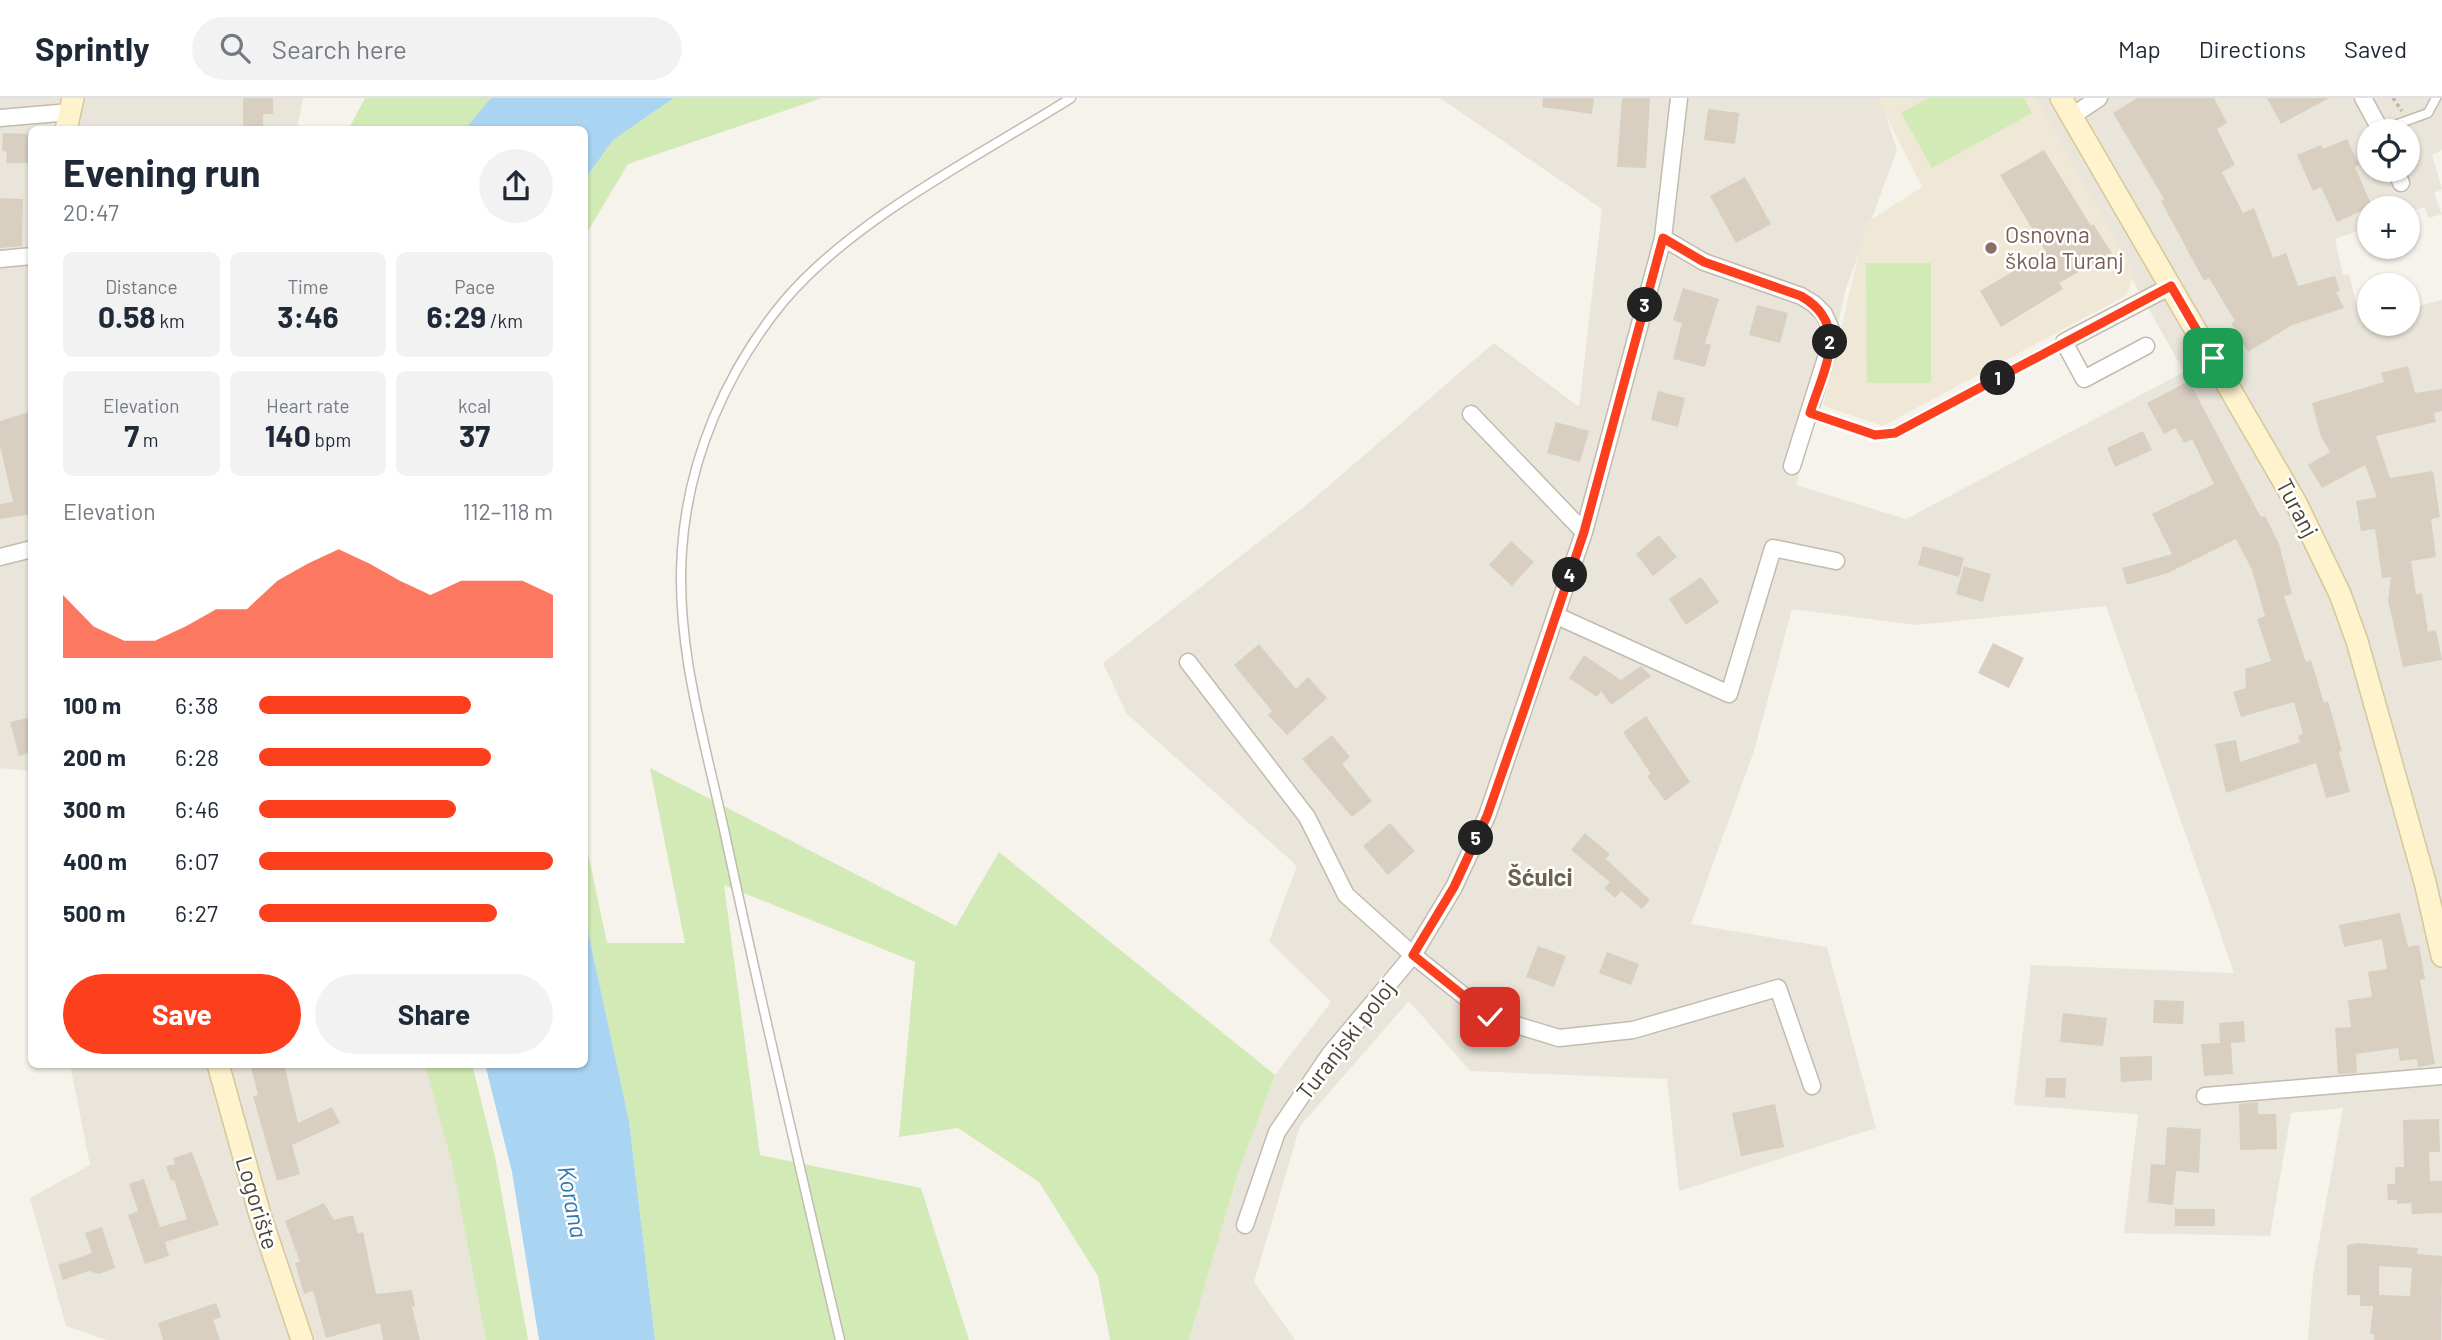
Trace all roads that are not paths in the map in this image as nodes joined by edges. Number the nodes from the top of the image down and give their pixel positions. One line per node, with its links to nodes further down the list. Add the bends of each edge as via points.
1 (1071, 98): 34 (lane, via 884,215 807,276 765,326 730,382 703,445 686,512 680,581 685,650)
2 (1679, 98): 11 (street, Turanjski poloj)
3 (2099, 98): 6 (street)
4 (2363, 98): 9 (street)
5 (2436, 98): 10 (lane, via 2428,113)
6 (2066, 107): 14 (main road, Turanj)
7 (70, 113): 8 (street)
8 (0, 117)
9 (2374, 119)
10 (2412, 119)
11 (1663, 238): 17 (street, via 1704,262 1801,296 1824,314 1830,342); 20 (street, Turanjski poloj)
12 (28, 256): 13 (street)
13 (0, 259)
14 (2171, 286): 15 (street); 27 (main road, Turanj, via 2296,503 2340,594 2425,881)
15 (2064, 342): 16 (street, via 2084,379); 17 (lane, via 1888,435 1875,435)
16 (2146, 346)
17 (1810, 413): 19 (street)
18 (1471, 414): 20 (street)
19 (1792, 466)
20 (1584, 532): 24 (street, Turanjski poloj)
21 (28, 550): 22 (street)
22 (0, 557)
23 (1836, 561): 24 (street, via 1773,548 1729,694)
24 (1557, 615): 26 (street, Turanjski poloj, via 1487,816 1454,887)
25 (1188, 662): 26 (street, via 1307,817 1346,895)
26 (1413, 955): 30 (street, via 1490,1017 1559,1038 1633,1030 1778,988); 32 (street, Turanjski poloj, via 1330,1054 1277,1132)
27 (2442, 956)
28 (219, 1068): 33 (main road, Logorište)
29 (2442, 1076): 31 (street)
30 (1812, 1086)
31 (2205, 1096)
32 (1245, 1226)
33 (302, 1340)
34 (840, 1340)

